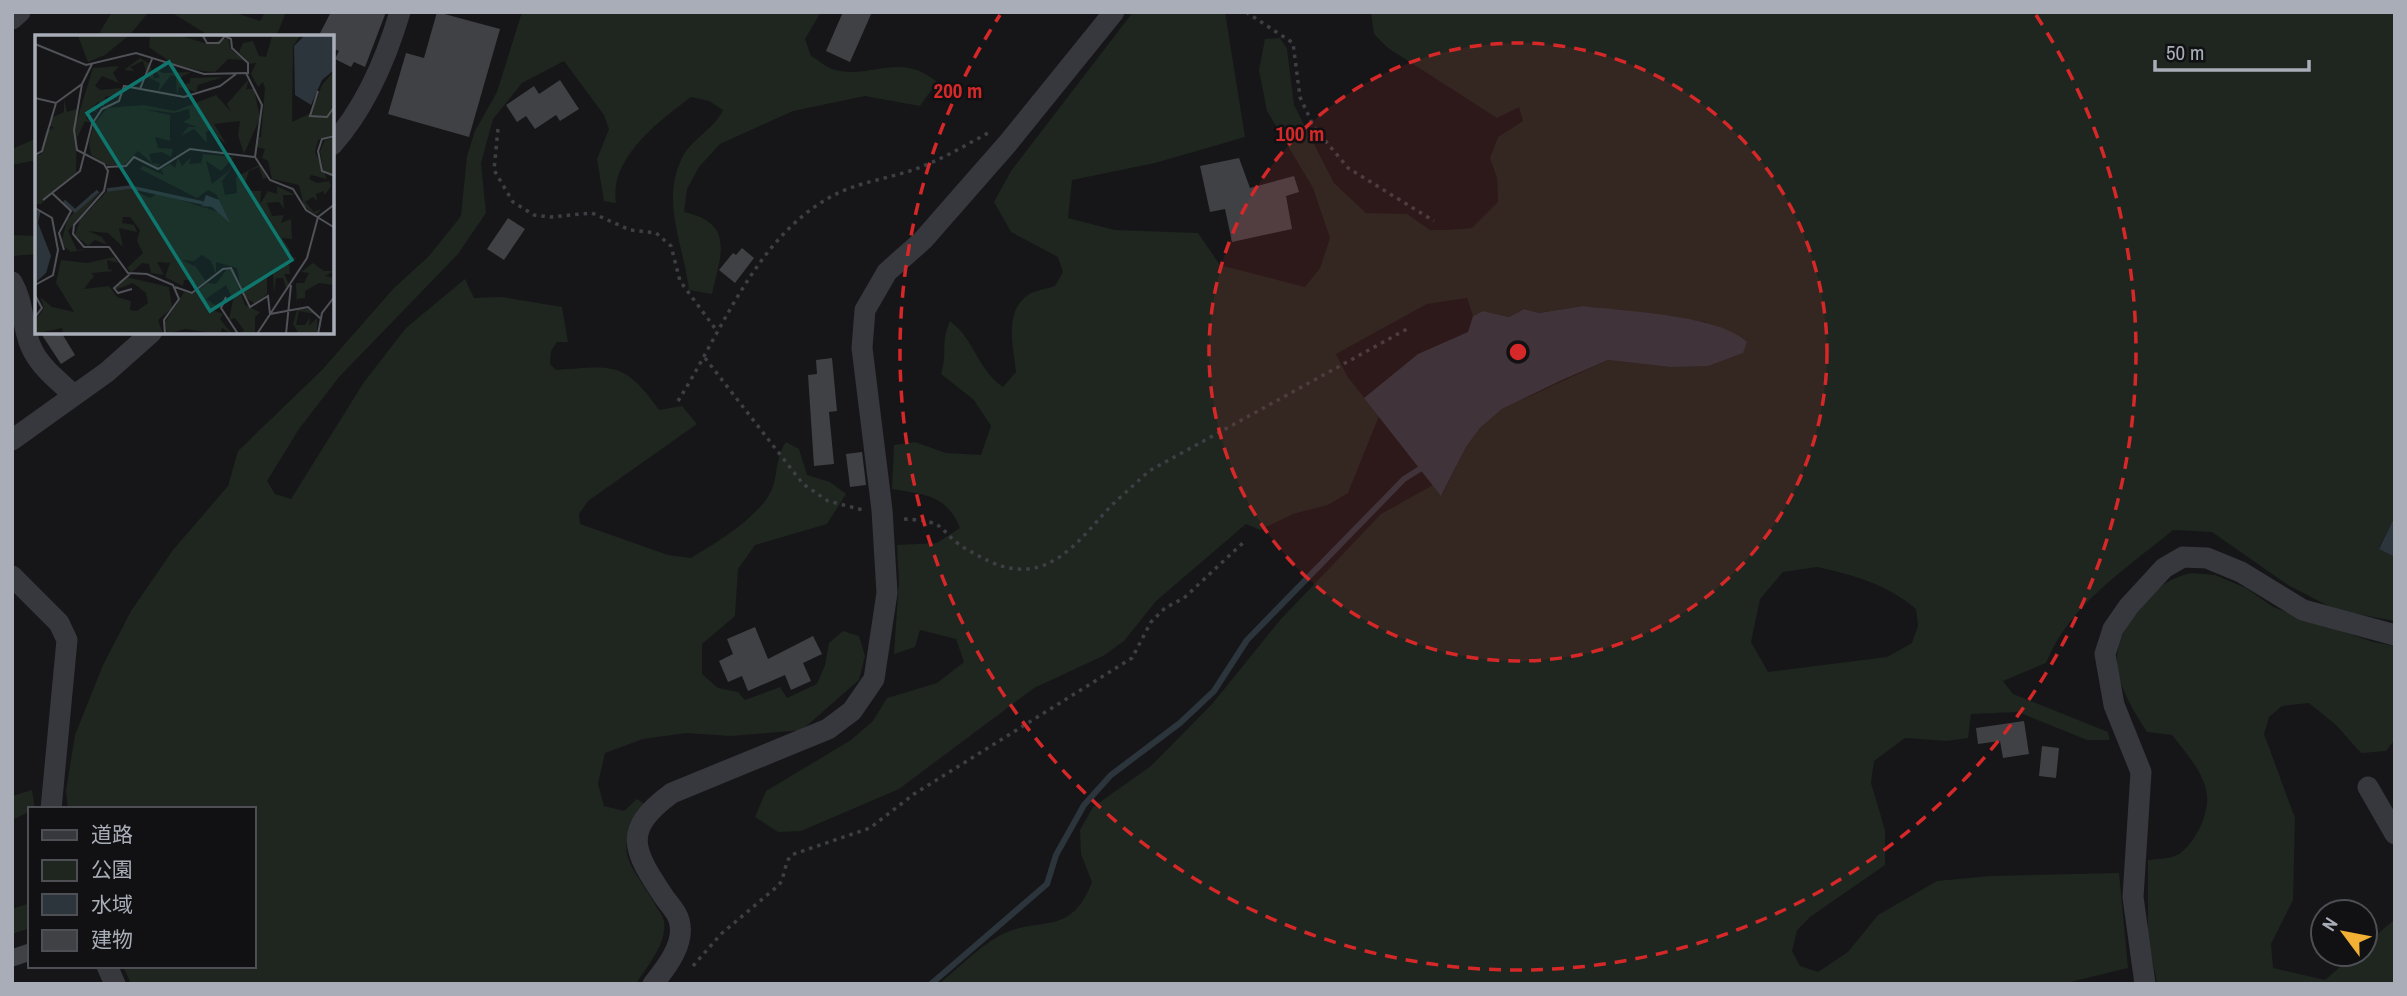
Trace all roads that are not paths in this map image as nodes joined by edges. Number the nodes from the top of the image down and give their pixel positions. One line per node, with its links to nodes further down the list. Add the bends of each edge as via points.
1 (20, 12): 4 (street)
2 (400, 12): 5 (street, via 355,117)
3 (1114, 12): 15 (street, via 1008,143 922,240 887,272 865,310 862,348 887,593 874,679 852,711 828,729 672,793 658,803 635,839 638,855 680,920 674,952)
4 (12, 19)
5 (334, 143)
6 (12, 282): 8 (street, via 19,293 27,338 42,367)
7 (150, 334): 8 (street)
8 (74, 395): 9 (street)
9 (12, 440)
10 (12, 576): 13 (street, via 59,623 67,640)
11 (2395, 635): 16 (street, via 2303,610 2241,572 2207,558 2183,557 2164,568 2113,628 2105,654 2106,672 2141,772 2133,897)
12 (2368, 786): 14 (street)
13 (51, 807)
14 (2395, 834)
15 (653, 984)
16 (2145, 984)

